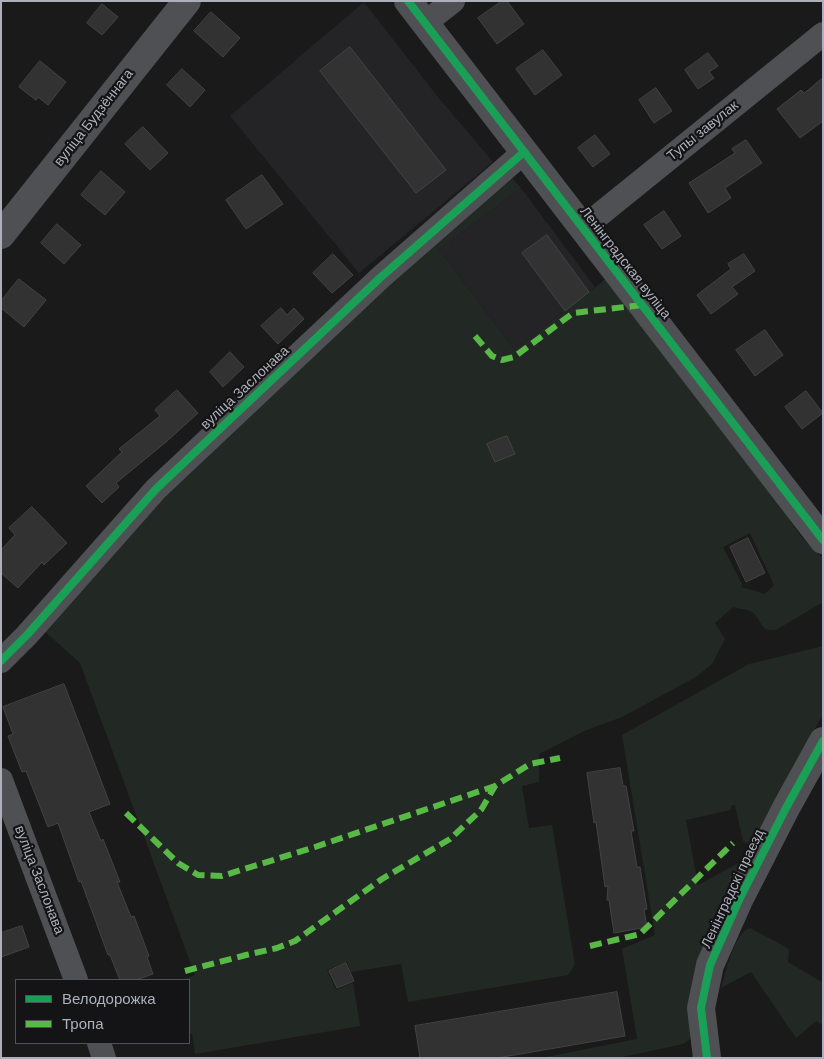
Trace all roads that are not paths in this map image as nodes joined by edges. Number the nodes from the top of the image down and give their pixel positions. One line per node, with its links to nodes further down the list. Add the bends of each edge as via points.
1 (187, 1): 8 (street, вуліца Будзённага)
2 (408, 1): 4 (street, Ленінградская вуліца)
3 (453, 1): 4 (street)
4 (425, 23): 6 (street, Ленінградская вуліца)
5 (823, 34): 7 (street, Тупы завулак)
6 (524, 152): 7 (street, Ленінградская вуліца); 10 (street, вуліца Заслонава, via 381,277 156,489)
7 (583, 228): 9 (street, Ленінградская вуліца)
8 (1, 235)
9 (823, 540)
10 (1, 661)
11 (823, 741): 15 (street, Ленінградскі праезд, via 739,900 710,965 701,1008)
12 (1, 780): 13 (street, вуліца Заслонава)
13 (76, 979)
14 (99, 1044): 16 (street)
15 (704, 1057)
16 (104, 1058)

